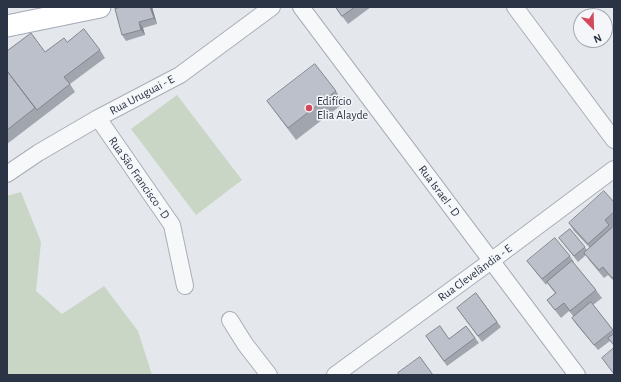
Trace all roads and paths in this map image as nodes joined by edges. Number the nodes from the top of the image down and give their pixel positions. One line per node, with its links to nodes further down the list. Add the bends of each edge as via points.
1 (100, 7): 5 (main road)
2 (272, 7): 6 (street, Rua Uruguai - E, via 180,75)
3 (301, 7): 10 (street, Rua Israel - D)
4 (515, 7): 7 (street)
5 (7, 26)
6 (98, 118): 9 (street, Rua Uruguai - E); 11 (street, Rua São Francisco - D, via 172,225)
7 (614, 140)
8 (614, 169): 10 (street, Rua Clevelândia - E)
9 (7, 174)
10 (491, 261): 14 (street, Rua Clevelândia - E); 15 (street, Rua Israel - D)
11 (185, 286)
12 (230, 320): 13 (street)
13 (269, 375)
14 (335, 375)
15 (577, 375)

